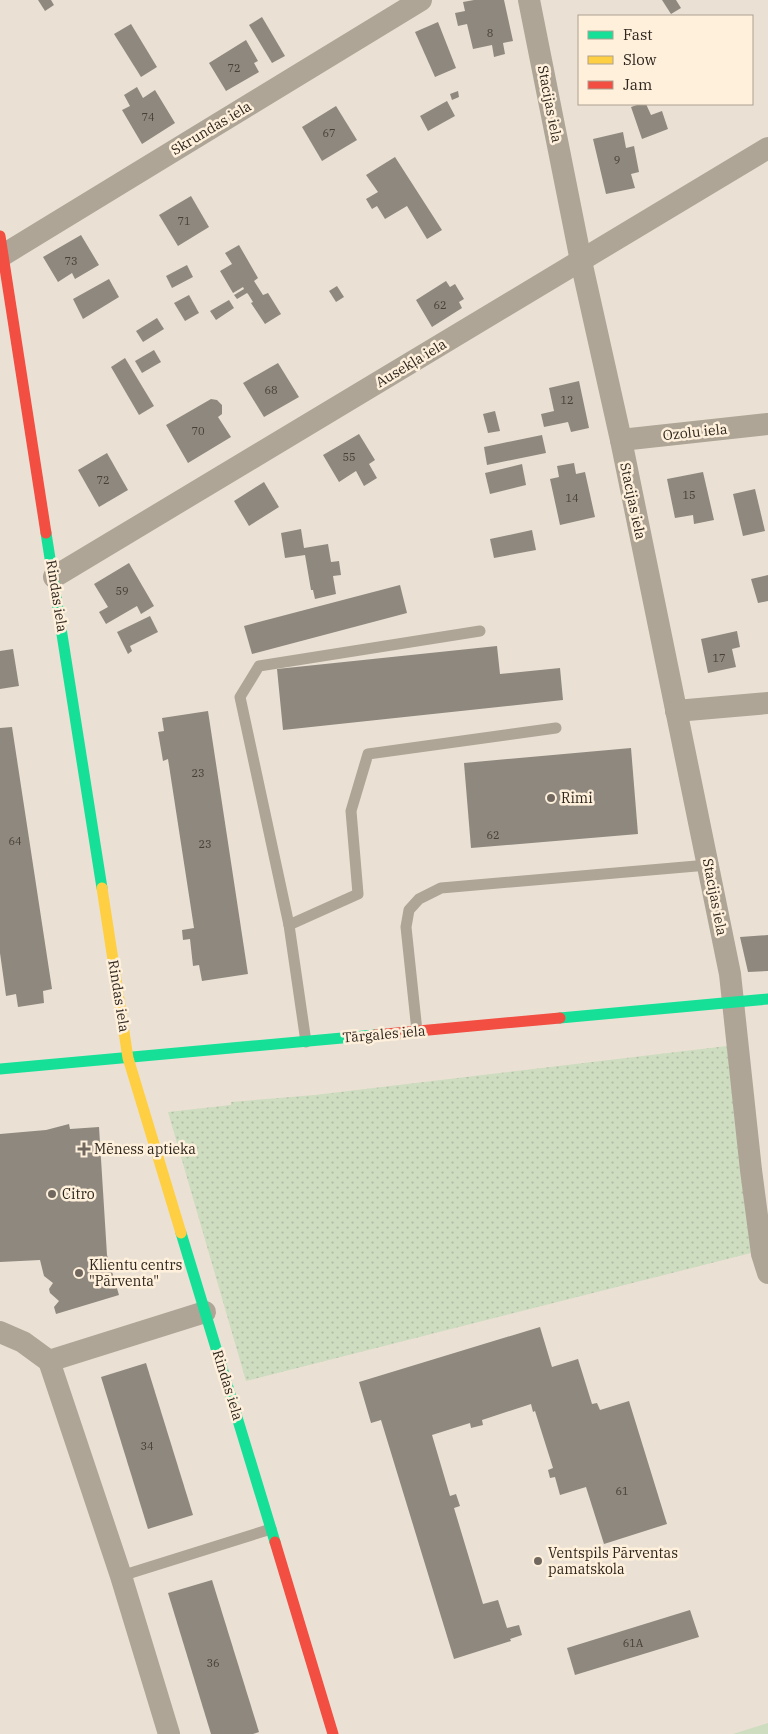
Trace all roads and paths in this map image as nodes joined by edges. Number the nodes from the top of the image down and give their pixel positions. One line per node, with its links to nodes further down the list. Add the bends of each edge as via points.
1 (421, 0): 4 (street, Skrundas iela)
2 (529, 0): 5 (street, Stacijas iela)
3 (768, 148): 5 (street, Ausekļa iela)
4 (1, 249): 8 (street, Rindas iela)
5 (581, 261): 7 (street, Stacijas iela); 8 (street, Ausekļa iela)
6 (768, 424): 7 (street, Ozolu iela)
7 (621, 440): 11 (street, Stacijas iela)
8 (54, 577): 19 (street, Rindas iela)
9 (480, 631): 14 (lane, via 259,666 240,696)
10 (768, 703): 11 (street)
11 (676, 710): 13 (street, Stacijas iela)
12 (556, 728): 14 (lane, via 368,754 351,811 358,894)
13 (708, 865): 16 (street, Stacijas iela); 17 (lane, via 440,888 419,899 409,910 406,927)
14 (289, 925): 18 (lane)
15 (768, 999): 16 (street, Tārgales iela)
16 (733, 1002): 17 (street, Tārgales iela); 21 (street, Stacijas iela, via 751,1170 762,1254)
17 (417, 1031): 18 (street, Tārgales iela)
18 (306, 1042): 19 (street, Tārgales iela)
19 (128, 1058): 20 (street, Tārgales iela); 22 (street, Rindas iela)
20 (0, 1069)
21 (768, 1273)
22 (205, 1312): 24 (street); 25 (street, Rindas iela)
23 (0, 1332): 24 (street, via 23,1342)
24 (49, 1360): 26 (street)
25 (271, 1528): 26 (lane); 28 (street, Rindas iela)
26 (121, 1576): 27 (street)
27 (169, 1734)
28 (334, 1734)

